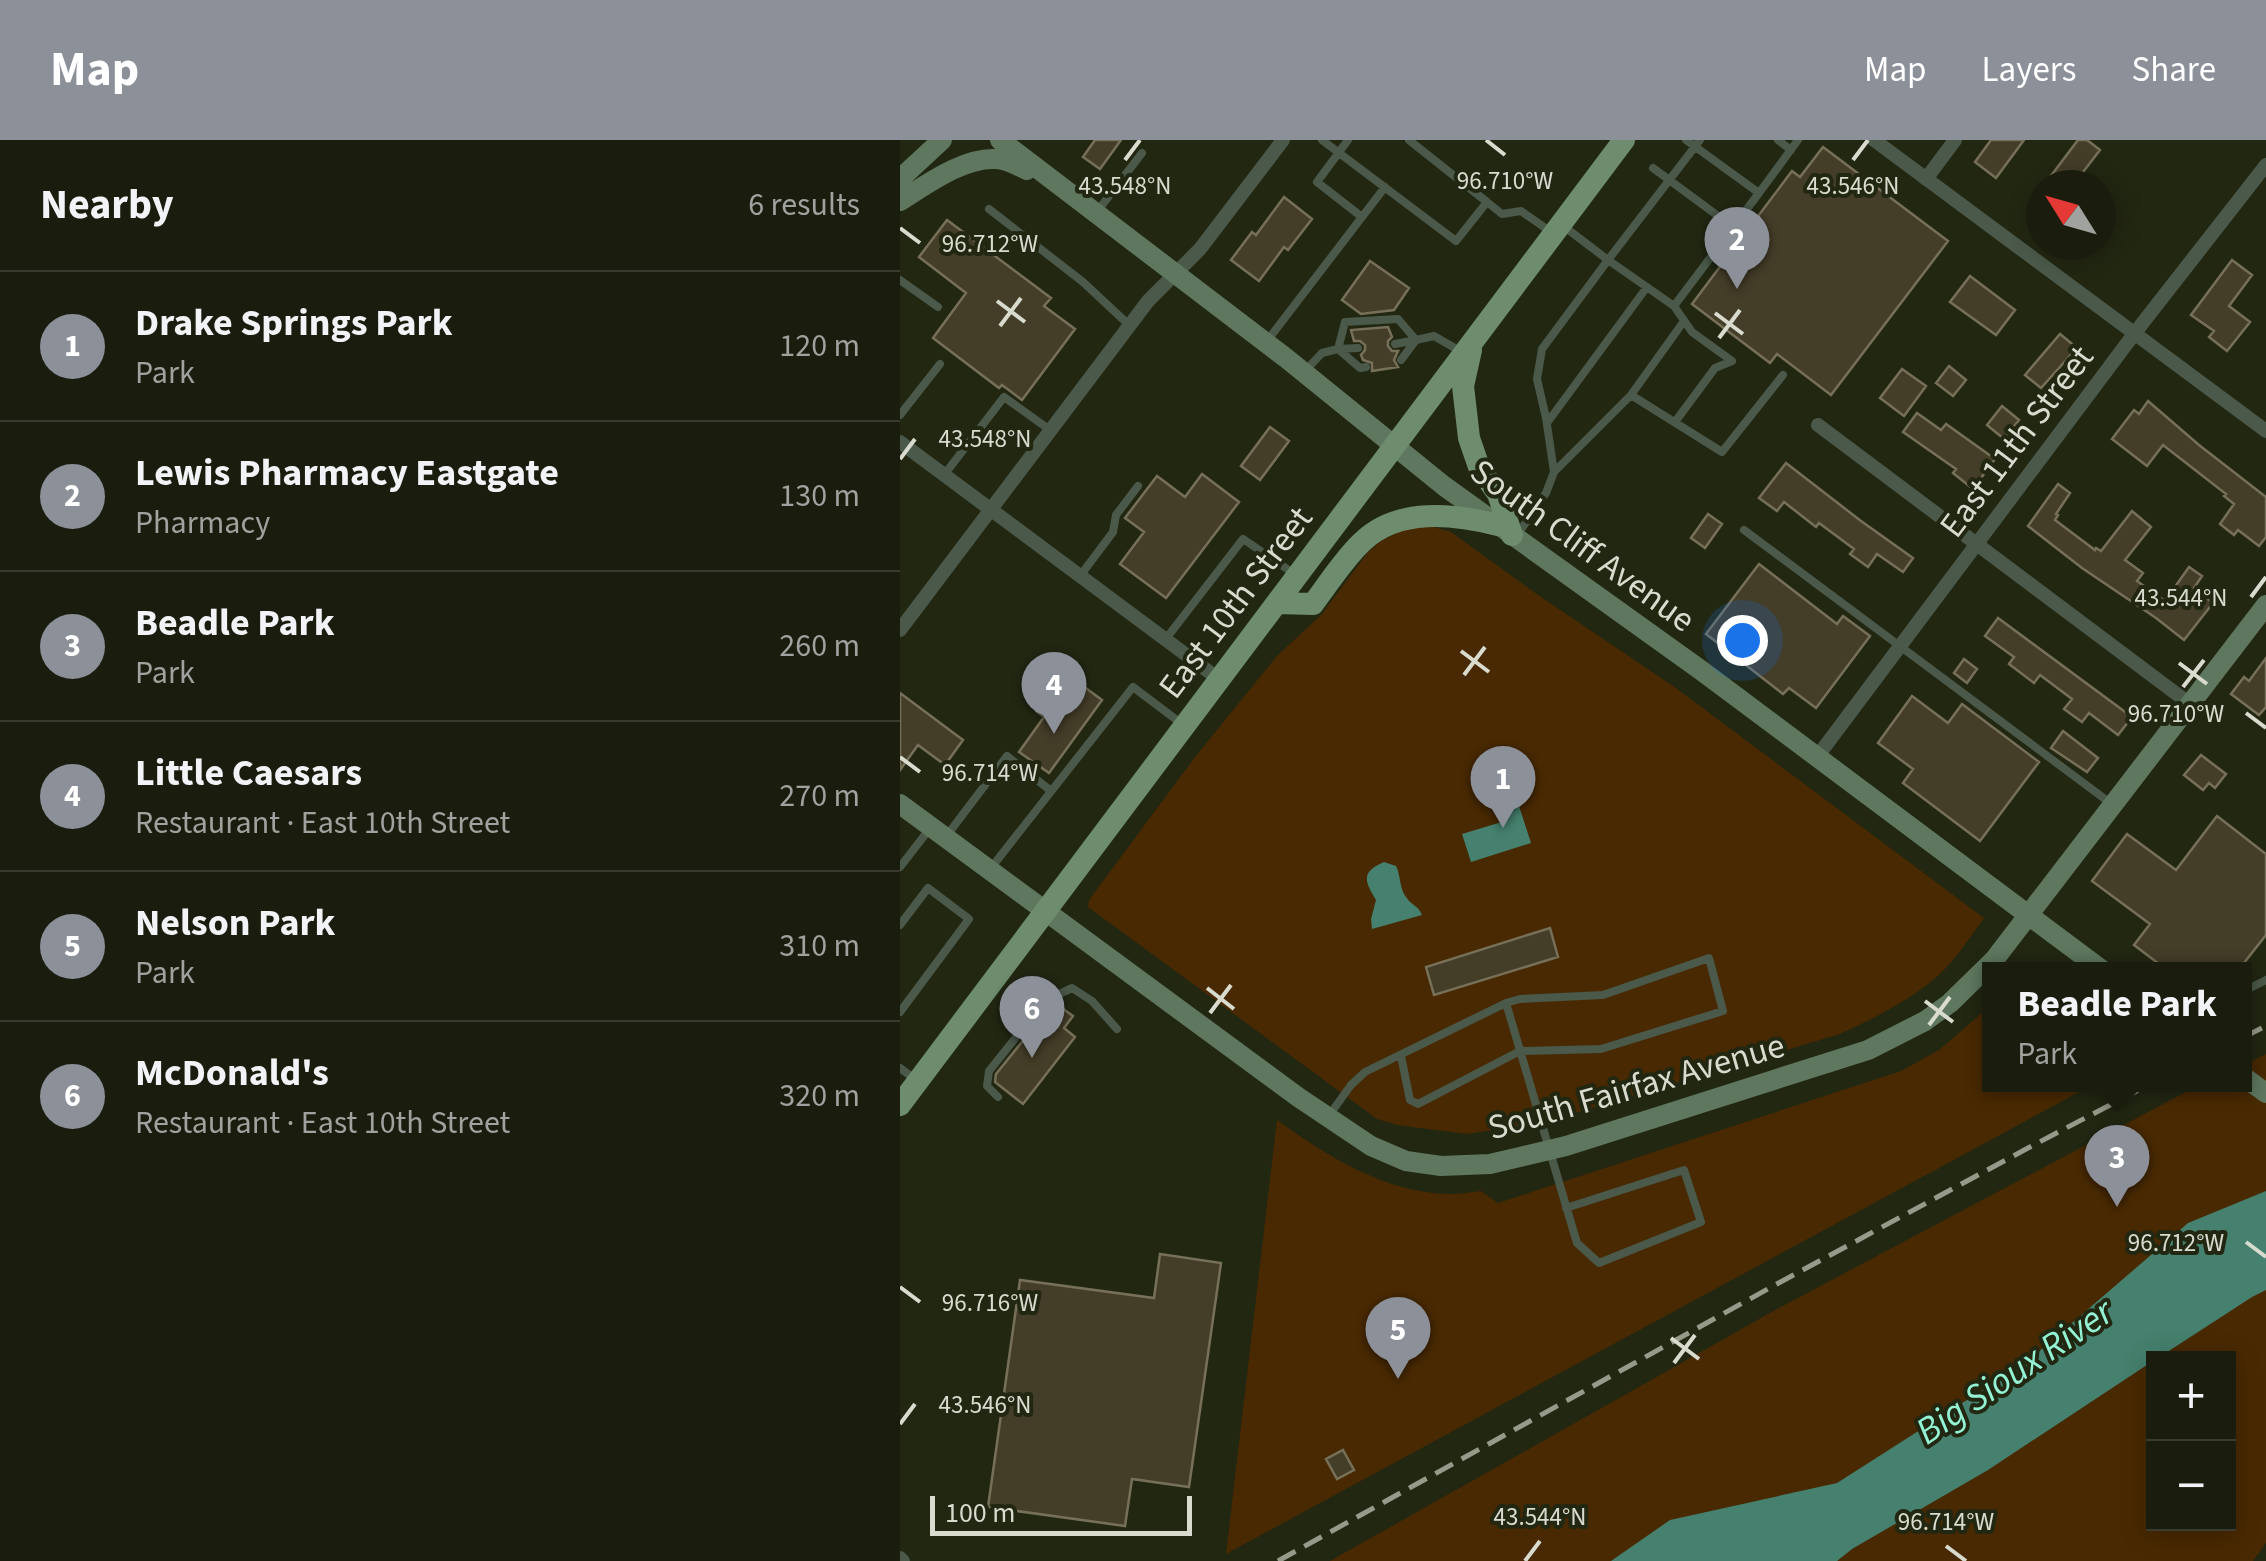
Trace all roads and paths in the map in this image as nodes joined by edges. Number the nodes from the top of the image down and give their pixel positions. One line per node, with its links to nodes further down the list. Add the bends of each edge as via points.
1 (942, 140): 19 (street)
2 (1000, 140): 23 (street)
3 (1283, 140): 33 (street)
4 (1322, 140): 15 (lane)
5 (1348, 140): 15 (lane)
6 (1408, 140): 26 (lane)
7 (1624, 140): 31 (main road, East 10th Street)
8 (1686, 140): 13 (lane)
9 (1778, 140): 14 (lane)
10 (1798, 140): 14 (lane)
11 (1874, 140): 20 (street)
12 (1955, 140): 20 (street)
13 (1697, 143): 21 (lane); 24 (lane)
14 (1791, 150): 24 (lane)
15 (1340, 152): 22 (lane); 29 (lane, via 1317,182)
16 (1142, 154): 28 (lane)
17 (2266, 165): 40 (street, East 11th Street)
18 (1652, 168): 21 (lane)
19 (900, 179)
20 (1926, 179): 40 (street)
21 (1669, 180): 30 (lane); 32 (lane)
22 (1385, 187): 26 (lane, via 1456,242); 29 (lane)
23 (1064, 189): 25 (street, via 996,158 950,170); 28 (street, South Cliff Avenue)
24 (1759, 193): 30 (lane)
25 (900, 201)
26 (1486, 202): 31 (lane, via 1502,214 1521,211)
27 (989, 209): 39 (lane)
28 (1096, 213): 33 (street, South Cliff Avenue)
29 (1362, 218): 42 (lane)
30 (1733, 227): 36 (lane)
31 (1558, 229): 32 (lane); 44 (main road, East 10th Street)
32 (1608, 260): 35 (lane); 55 (lane, via 1542,349 1537,378)
33 (1176, 274): 39 (street); 42 (street, South Cliff Avenue)
34 (900, 280): 37 (lane)
35 (1648, 286): 36 (lane); 55 (lane)
36 (1674, 306): 38 (lane)
37 (938, 307)
38 (1684, 320): 52 (lane); 54 (lane, via 1732,361 1715,368)
39 (1129, 325): 57 (street)
40 (2134, 334): 58 (street); 67 (street, East 11th Street)
41 (1416, 340): 43 (lane); 44 (lane, via 1434,336); 46 (lane, via 1398,319 1345,322); 47 (lane)
42 (1266, 342): 50 (street, South Cliff Avenue)
43 (1395, 344)
44 (1469, 346): 60 (main road, East 10th Street); 66 (main road, via 1463,386 1468,438 1498,494)
45 (1358, 348): 46 (lane)
46 (1338, 350): 49 (lane); 50 (lane, via 1322,353)
47 (1401, 360)
48 (940, 364): 53 (lane)
49 (1366, 367)
50 (1304, 372): 60 (street, South Cliff Avenue)
51 (1783, 375): 54 (lane, via 1722,452)
52 (1632, 395): 54 (lane); 61 (lane)
53 (900, 415)
54 (1675, 422)
55 (1547, 423): 61 (lane)
56 (1818, 426): 67 (street)
57 (1050, 430): 62 (lane, via 1004,397); 64 (street)
58 (2266, 432)
59 (900, 442): 62 (street)
60 (1394, 447): 66 (street, South Cliff Avenue); 69 (main road, East 10th Street)
61 (1554, 472): 66 (lane, via 1546,493)
62 (944, 475): 64 (street)
63 (1138, 486): 68 (lane)
64 (989, 510): 68 (street); 72 (street)
65 (1744, 530): 74 (lane)
66 (1508, 533): 70 (main road, via 1470,518 1407,518 1365,538 1314,604); 78 (street, South Cliff Avenue)
67 (1976, 544): 74 (street, East 11th Street); 76 (street)
68 (1080, 576): 73 (street)
69 (1298, 576): 70 (main road, East 10th Street); 73 (lane, via 1243,539)
70 (1278, 603): 75 (main road, East 10th Street)
71 (2266, 605): 76 (street, South Fairfax Avenue)
72 (900, 630)
73 (1165, 640): 75 (street)
74 (1900, 645): 78 (street, East 11th Street); 81 (lane)
75 (1220, 680): 77 (main road, East 10th Street)
76 (2190, 704): 81 (street, South Fairfax Avenue)
77 (1186, 726): 79 (lane, via 1133,687); 87 (main road, East 10th Street)
78 (1817, 756): 88 (street, South Cliff Avenue)
79 (1051, 791): 82 (lane, via 1007,756); 84 (lane)
80 (900, 804): 82 (street, South Fairfax Avenue)
81 (2113, 805): 88 (street, South Fairfax Avenue)
82 (938, 832): 83 (lane); 84 (street, South Fairfax Avenue)
83 (900, 867)
84 (989, 870): 87 (street, South Fairfax Avenue)
85 (900, 905): 86 (lane)
86 (910, 912): 89 (lane); 94 (lane, via 928,888 970,919)
87 (1046, 913): 98 (main road, East 10th Street); 101 (street, South Fairfax Avenue)
88 (2030, 915): 90 (street, South Fairfax Avenue); 91 (street, South Cliff Avenue)
89 (900, 926)
90 (1990, 962)
91 (2092, 962)
92 (1982, 971): 102 (street, South Fairfax Avenue, via 1950,1004 1868,1050)
93 (1506, 1004): 96 (lane); 96 (lane, via 1602,995 1709,958 1723,1011 1601,1049); 97 (lane)
94 (900, 1012)
95 (1117, 1030): 99 (lane, via 1072,988 1046,1000 989,1072 987,1086)
96 (1520, 1051): 97 (lane, via 1418,1104 1410,1100); 102 (lane)
97 (1401, 1056): 101 (lane, via 1365,1072)
98 (909, 1075): 100 (main road, East 10th Street)
99 (998, 1097)
100 (900, 1106)
101 (1328, 1117): 102 (street, South Fairfax Avenue, via 1406,1161 1490,1164)
102 (1548, 1150): 103 (lane)
103 (1566, 1208): 103 (lane, via 1577,1243 1599,1263 1701,1222 1684,1170)

